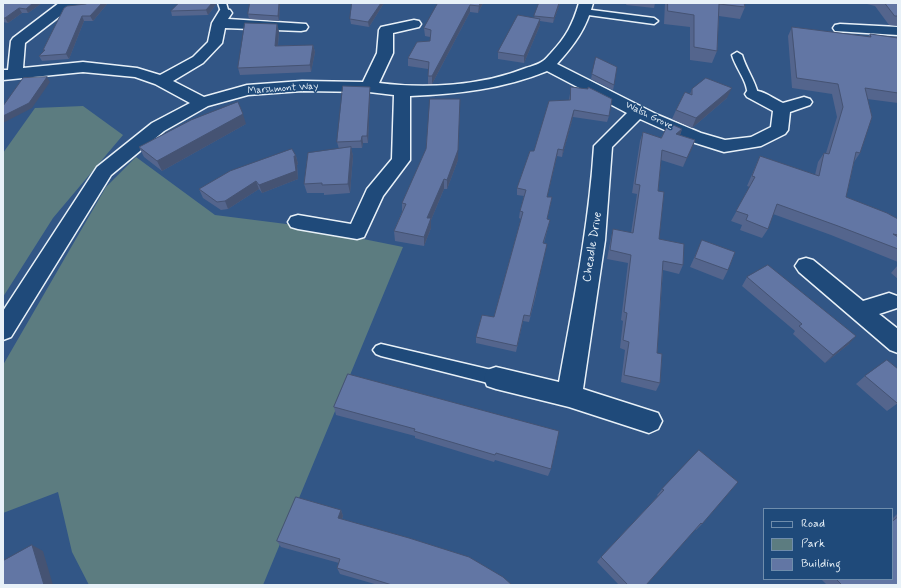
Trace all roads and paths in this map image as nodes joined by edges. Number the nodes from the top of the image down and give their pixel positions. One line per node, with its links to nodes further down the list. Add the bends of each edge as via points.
1 (59, 4): 2 (street); 12 (street, via 18,41)
2 (83, 4)
3 (585, 8): 5 (lane); 11 (street, Marshmont Way, via 569,42)
4 (222, 13): 7 (street); 13 (street, via 215,43 198,60)
5 (654, 21)
6 (414, 24): 14 (street, via 381,27 385,53)
7 (301, 28)
8 (840, 28): 9 (street)
9 (898, 31)
10 (737, 55): 16 (lane, via 739,66 751,83)
11 (548, 65): 15 (street, Marshmont Way, via 494,83 453,89); 20 (street, Walsh Grove)
12 (9, 74): 13 (street, via 83,67 137,73)
13 (161, 81): 18 (street)
14 (369, 87): 15 (street, Marshmont Way); 18 (street, Marshmont Way, via 302,86 247,90)
15 (402, 91): 21 (street, via 401,160 374,194 366,233)
16 (753, 94): 19 (street)
17 (804, 102): 19 (street)
18 (202, 103): 25 (street, Marshmont Way, via 158,127 104,171)
19 (782, 109): 20 (street, Walsh Grove, via 779,130 755,142 724,146 695,137)
20 (639, 111): 29 (street, Cheadle Drive, via 603,146 598,214)
21 (298, 222)
22 (806, 266): 24 (street)
23 (888, 302): 24 (street)
24 (860, 311): 26 (street)
25 (3, 330)
26 (898, 343)
27 (381, 350): 28 (lane)
28 (496, 378): 29 (street)
29 (569, 396): 30 (street)
30 (649, 421)

